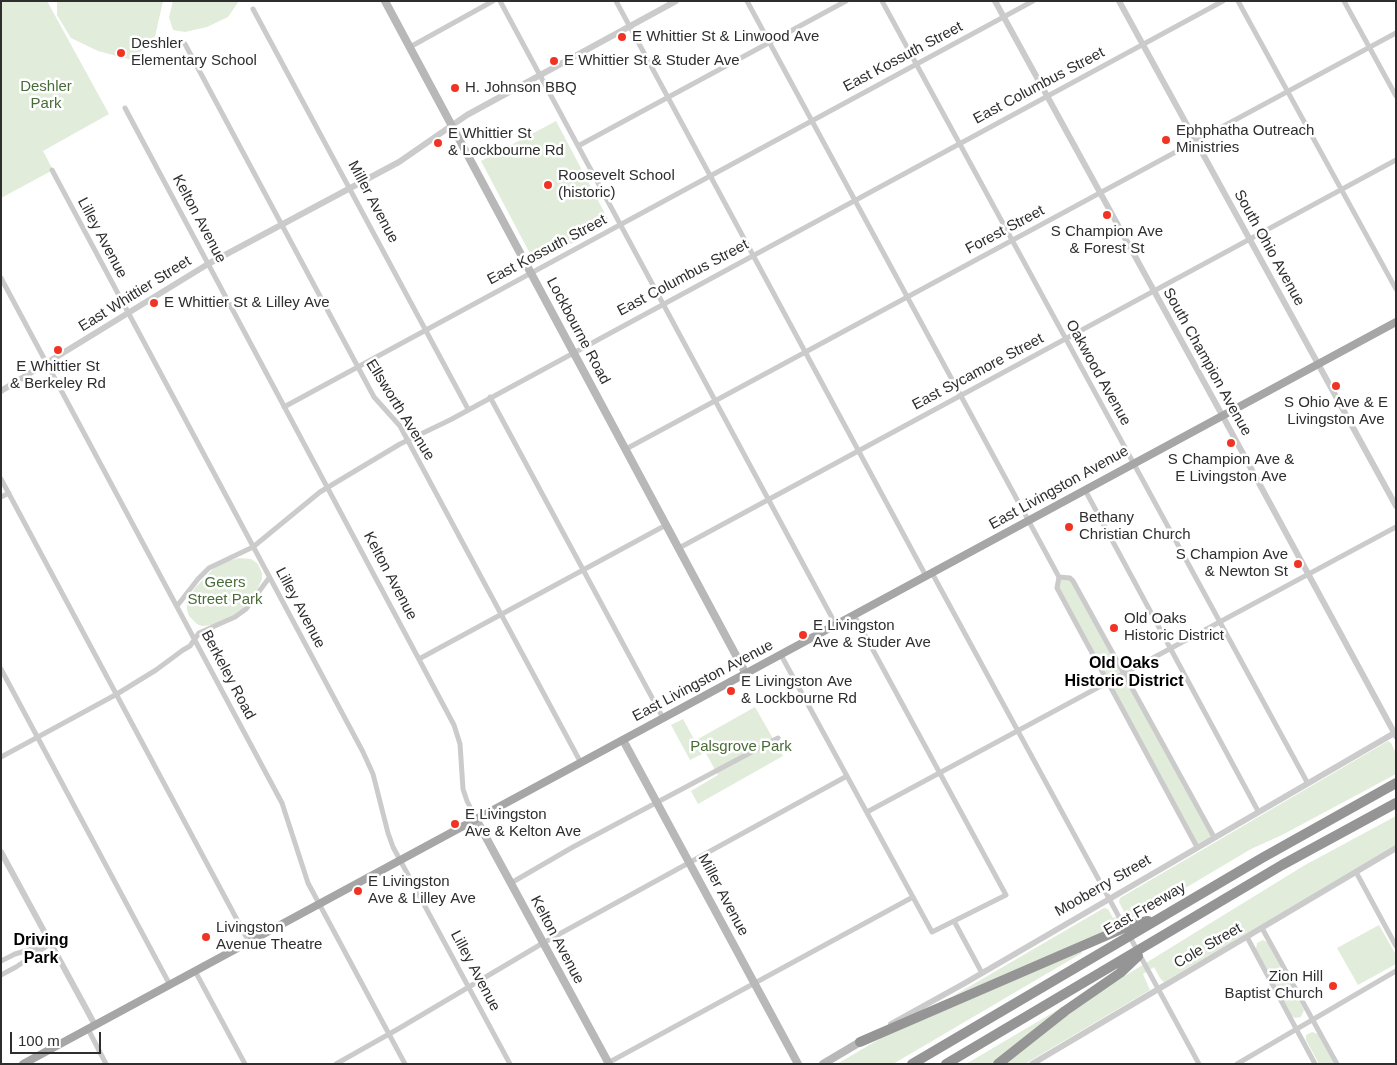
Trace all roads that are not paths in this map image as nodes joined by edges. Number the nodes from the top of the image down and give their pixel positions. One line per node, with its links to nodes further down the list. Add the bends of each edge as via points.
1 (385, 1): 22 (main road, Lockbourne Road)
2 (493, 1): 22 (street)
3 (500, 1): 25 (street)
4 (616, 1): 17 (street)
5 (676, 1): 17 (street, East Whittier Street)
6 (747, 1): 19 (street)
7 (846, 1): 19 (street)
8 (882, 1): 24 (street, Oakwood Avenue)
9 (995, 1): 16 (street, South Champion Avenue)
10 (1033, 1): 16 (street, East Kossuth Street)
11 (1119, 1): 21 (street, South Ohio Avenue)
12 (1223, 1): 21 (street, East Columbus Street)
13 (1238, 1): 26 (street)
14 (1344, 1): 23 (street)
15 (253, 9): 39 (street, Miller Avenue)
16 (1004, 17): 24 (street, East Kossuth Street); 27 (street, South Champion Avenue)
17 (630, 26): 25 (street, East Whittier Street); 29 (street)
18 (1396, 32): 23 (street, Forest Street)
19 (769, 43): 29 (street); 31 (street)
20 (185, 44): 43 (street, Ellsworth Avenue)
21 (1142, 44): 27 (street, East Columbus Street); 33 (street, South Ohio Avenue)
22 (410, 46): 32 (main road, Lockbourne Road)
23 (1369, 47): 26 (street, Forest Street); 28 (street)
24 (916, 65): 31 (street, East Kossuth Street); 34 (street, Oakwood Avenue)
25 (540, 75): 32 (street, East Whittier Street); 35 (street)
26 (1288, 92): 33 (street, Forest Street); 40 (street)
27 (1047, 96): 34 (street, East Columbus Street); 41 (street, South Champion Avenue)
28 (1396, 96)
29 (668, 97): 35 (street); 38 (street)
30 (125, 108): 48 (street, Kelton Avenue)
31 (812, 121): 38 (street, East Kossuth Street); 42 (street)
32 (451, 125): 39 (street, East Whittier Street, via 399,162); 49 (main road, Lockbourne Road)
33 (1196, 141): 41 (street, Forest Street); 45 (street, South Ohio Avenue)
34 (959, 143): 42 (street, East Columbus Street); 46 (street, Oakwood Avenue)
35 (578, 146): 44 (street)
36 (1396, 160): 40 (street, East Sycamore Street)
37 (52, 170): 55 (street, Lilley Avenue)
38 (710, 176): 44 (street, East Kossuth Street); 47 (street)
39 (350, 188): 43 (street, East Whittier Street); 57 (street, Miller Avenue)
40 (1341, 189): 45 (street, East Sycamore Street); 51 (street)
41 (1100, 193): 46 (street, Forest Street); 52 (street, South Champion Avenue)
42 (856, 200): 47 (street, East Columbus Street); 53 (street)
43 (282, 225): 48 (street, East Whittier Street); 63 (street, Ellsworth Avenue)
44 (620, 225): 49 (street, East Kossuth Street); 54 (street)
45 (1250, 239): 52 (street, East Sycamore Street); 62 (street, South Ohio Avenue)
46 (1012, 240): 53 (street, Forest Street); 58 (street, Oakwood Avenue)
47 (752, 255): 54 (street, East Columbus Street); 60 (street)
48 (208, 264): 55 (street, East Whittier Street); 68 (street, Kelton Avenue)
49 (531, 273): 57 (street, East Kossuth Street); 59 (main road, Lockbourne Road)
50 (1, 278): 61 (street, Berkeley Road)
51 (1396, 289)
52 (1154, 291): 58 (street, East Sycamore Street); 70 (street, South Champion Avenue)
53 (908, 297): 60 (street, Forest Street); 65 (street)
54 (663, 304): 59 (street, East Columbus Street); 67 (street)
55 (127, 312): 61 (street, East Whittier Street); 85 (street, Lilley Avenue)
56 (1396, 322): 62 (main road, East Livingston Avenue)
57 (426, 330): 63 (street, East Kossuth Street); 69 (street, Miller Avenue)
58 (1066, 339): 65 (street, East Sycamore Street); 74 (street, Oakwood Avenue)
59 (573, 352): 66 (street, East Columbus Street); 72 (main road, Lockbourne Road)
60 (805, 352): 67 (street, Forest Street); 73 (street)
61 (48, 364): 64 (street, East Whittier Street); 92 (street, Berkeley Road)
62 (1318, 364): 70 (main road, East Livingston Avenue); 81 (street, South Ohio Avenue)
63 (358, 367): 68 (street, East Kossuth Street); 71 (street, Ellsworth Avenue, via 374,396 397,422)
64 (1, 391)
65 (962, 395): 73 (street, East Sycamore Street); 82 (street)
66 (490, 397): 69 (street, East Columbus Street); 87 (street)
67 (715, 401): 72 (street, Forest Street); 80 (street)
68 (284, 407): 76 (street, Kelton Avenue)
69 (468, 409): 71 (street, East Columbus Street)
70 (1222, 416): 74 (main road, East Livingston Avenue); 89 (street, South Champion Avenue)
71 (407, 440): 76 (street, East Columbus Street); 93 (street, Ellsworth Avenue)
72 (626, 449): 83 (main road, Lockbourne Road)
73 (858, 451): 80 (street, East Sycamore Street); 88 (street)
74 (1134, 464): 77 (main road, East Livingston Avenue); 95 (street, Oakwood Avenue)
75 (1, 479): 78 (street)
76 (327, 487): 85 (street, East Columbus Street); 100 (street, Kelton Avenue)
77 (1085, 490): 82 (main road, East Livingston Avenue); 98 (street)
78 (9, 493): 79 (street); 105 (street)
79 (1, 497)
80 (769, 499): 86 (street, East Sycamore Street); 96 (street)
81 (1396, 506)
82 (1029, 521): 88 (main road, East Livingston Avenue); 90 (street)
83 (666, 525): 86 (main road, Lockbourne Road); 87 (street)
84 (1396, 527): 89 (street)
85 (253, 547): 91 (street, Lilley Avenue); 92 (street, East Columbus Street, via 209,568)
86 (679, 548): 102 (main road, Lockbourne Road)
87 (583, 570): 93 (street); 106 (street)
88 (929, 574): 94 (main road, East Livingston Avenue); 107 (street)
89 (1308, 574): 95 (street); 108 (street, South Champion Avenue)
90 (1060, 577): 103 (street, via 1073,581); 104 (street, via 1057,588)
91 (270, 578): 97 (street, via 246,608); 127 (street, Lilley Avenue, via 370,765 388,833)
92 (177, 606): 97 (street, Berkeley Road)
93 (501, 614): 100 (street); 113 (street, Ellsworth Avenue)
94 (854, 615): 96 (main road, East Livingston Avenue); 114 (street)
95 (1220, 622): 98 (street); 116 (street, Oakwood Avenue)
96 (836, 624): 99 (main road, East Livingston Avenue)
97 (194, 639): 105 (street, via 190,646); 134 (street, Berkeley Road, via 282,803 304,873)
98 (1171, 648): 103 (street); 120 (street)
99 (781, 655): 102 (main road, East Livingston Avenue); 115 (street)
100 (419, 659): 122 (street, Kelton Avenue, via 454,725 460,744 462,785)
101 (1, 670): 109 (street)
102 (746, 674): 106 (main road, East Livingston Avenue)
103 (1124, 674): 104 (street); 123 (street)
104 (1108, 682): 107 (street); 124 (street)
105 (117, 694): 109 (street); 139 (street)
106 (663, 718): 111 (main road, East Livingston Avenue)
107 (1019, 731): 114 (street); 133 (street)
108 (1395, 734): 116 (street, Mooberry Street)
109 (38, 737): 112 (street); 150 (street)
110 (778, 738): 118 (street)
111 (623, 740): 113 (main road, East Livingston Avenue); 118 (main road, Miller Avenue)
112 (1, 757)
113 (581, 763): 122 (main road, East Livingston Avenue)
114 (940, 773): 121 (street); 136 (street, via 1006,895)
115 (847, 776): 121 (street); 128 (street)
116 (1307, 782): 120 (street, Mooberry Street)
117 (1396, 783): 135 (highway, East Freeway)
118 (657, 802): 128 (main road, Miller Avenue); 131 (street)
119 (1396, 803): 142 (highway, via 1282,865)
120 (1258, 811): 123 (street, Mooberry Street)
121 (867, 812): 132 (street)
122 (476, 819): 127 (main road, East Livingston Avenue); 131 (main road, Kelton Avenue)
123 (1214, 837): 124 (street, Mooberry Street)
124 (1197, 847): 133 (street, Mooberry Street)
125 (1396, 848): 130 (street, Cole Street)
126 (1, 852): 129 (street)
127 (401, 860): 134 (main road, East Livingston Avenue); 151 (street, Lilley Avenue)
128 (689, 863): 140 (street); 149 (main road, Miller Avenue)
129 (4, 865): 141 (street)
130 (1356, 872): 137 (street, Cole Street); 143 (street)
131 (511, 883): 140 (main road, Kelton Avenue)
132 (913, 897): 136 (street, via 932,932); 149 (street)
133 (1109, 898): 147 (street, Mooberry Street); 152 (street)
134 (319, 904): 139 (main road, East Livingston Avenue); 156 (street, Berkeley Road)
135 (1157, 920): 157 (highway, via 1133,924); 167 (highway, East Freeway)
136 (954, 921): 147 (street)
137 (1262, 928): 138 (street, Cole Street); 153 (street)
138 (1247, 937): 152 (street, Cole Street); 155 (street)
139 (249, 942): 145 (main road, East Livingston Avenue)
140 (543, 943): 151 (street); 158 (main road, Kelton Avenue)
141 (50, 944): 144 (street); 148 (street); 154 (street)
142 (1149, 944): 168 (highway); 169 (highway, via 1120,973)
143 (1396, 946)
144 (1, 961)
145 (196, 971): 150 (main road, East Livingston Avenue); 161 (street)
146 (1396, 971): 153 (street)
147 (982, 973): 157 (street, Mooberry Street)
148 (1, 975)
149 (755, 983): 158 (street); 165 (main road, Miller Avenue)
150 (170, 985): 154 (main road, East Livingston Avenue)
151 (469, 987): 156 (street); 164 (street, Lilley Avenue)
152 (1158, 989): 170 (street, Cole Street); 171 (street)
153 (1313, 1020): 155 (street); 174 (street)
154 (91, 1027): 159 (main road, East Livingston Avenue); 160 (street)
155 (1297, 1029): 172 (street); 173 (street)
156 (389, 1034): 162 (street); 163 (street, Berkeley Road)
157 (860, 1042): 166 (main road, Mooberry Street)
158 (608, 1063)
159 (23, 1064)
160 (106, 1064)
161 (245, 1064)
162 (336, 1064)
163 (405, 1064)
164 (510, 1064)
165 (798, 1064)
166 (824, 1064)
167 (912, 1064)
168 (946, 1064)
169 (998, 1064)
170 (1032, 1064)
171 (1199, 1064)
172 (1237, 1064)
173 (1316, 1064)
174 (1337, 1064)

